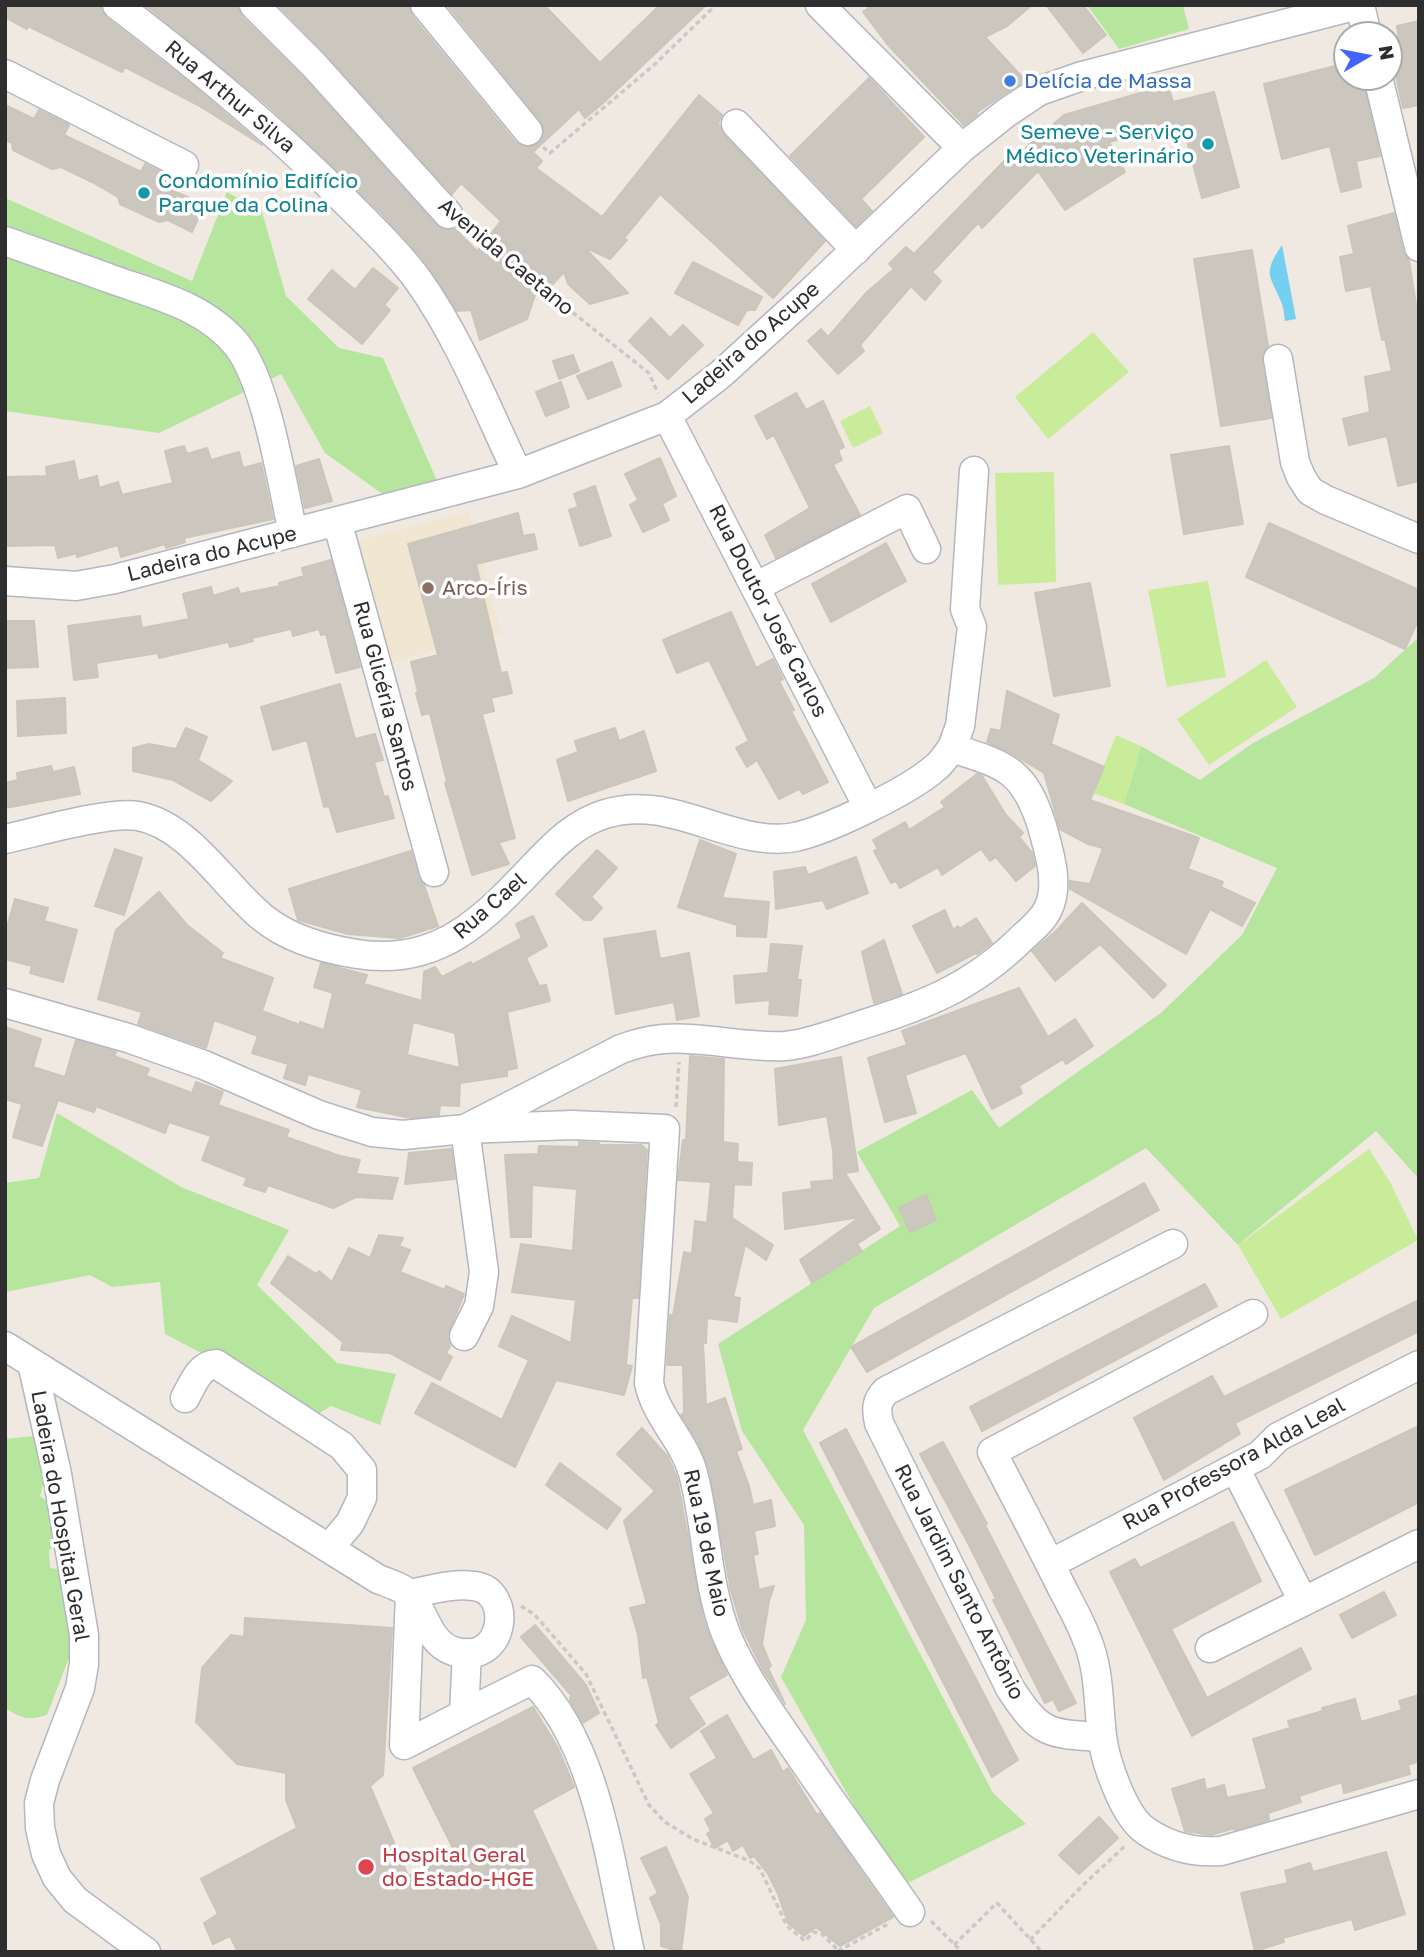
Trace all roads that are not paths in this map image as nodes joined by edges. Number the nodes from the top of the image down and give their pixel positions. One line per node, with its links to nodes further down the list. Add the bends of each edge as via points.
1 (117, 5): 19 (street, Rua Arthur Silva, via 291,147 383,238 435,306)
2 (254, 5): 12 (street, Avenida Caetano)
3 (425, 5): 9 (street)
4 (820, 5): 10 (street)
5 (1359, 5): 10 (street, Ladeira do Acupe, via 1082,75 1038,91)
6 (5, 74): 11 (street)
7 (1381, 91): 14 (street)
8 (736, 124): 15 (street)
9 (528, 131)
10 (962, 148): 15 (street, Ladeira do Acupe)
11 (184, 165)
12 (448, 214)
13 (5, 242): 21 (street, via 181,303 212,320 238,346 266,416)
14 (1419, 247)
15 (856, 250): 17 (street, Ladeira do Acupe, via 721,374)
16 (1278, 359): 22 (street, via 1296,462 1310,491)
17 (667, 415): 19 (street, Ladeira do Acupe); 25 (street, Rua Doutor José Carlos)
18 (974, 471): 26 (street, via 965,609 972,627 962,715)
19 (518, 474): 20 (street, Ladeira do Acupe)
20 (337, 521): 21 (street, Ladeira do Acupe); 29 (street, Rua Glicéria Santos)
21 (293, 533): 24 (street, Ladeira do Acupe, via 76,586)
22 (1419, 538)
23 (926, 550): 25 (street, via 908,509)
24 (5, 582)
25 (755, 587): 27 (street, Rua Doutor José Carlos)
26 (952, 748): 27 (street, Rua Cael, via 936,768); 31 (street, via 995,762 1024,784 1049,850 1053,896 1048,910 1010,950 961,987 823,1038 785,1046 680,1039 642,1042)
27 (868, 807): 28 (street, Rua Cael, via 814,832 775,840 671,812 635,809 606,814 562,838 497,906 451,941 411,954 384,956 331,948 284,932 264,919 187,841 152,820 117,816)
28 (5, 839)
29 (434, 872)
30 (5, 1003): 31 (street, via 128,1038 372,1132 403,1135)
31 (466, 1129): 34 (street, via 484,1272 479,1306); 50 (street, Rua 19 de Maio, via 572,1125 665,1129 649,1383 653,1400 693,1475 711,1579 734,1650 772,1714)
32 (1173, 1244): 48 (street, Rua Jardim Santo Antônio, via 886,1391 878,1399 876,1411 1024,1711 1057,1734)
33 (1253, 1314): 42 (street, via 992,1452)
34 (464, 1336)
35 (5, 1346): 36 (street, Ladeira do Hospital Geral)
36 (32, 1363): 41 (street, Ladeira do Hospital Geral); 51 (street, Ladeira do Hospital Geral, via 57,1474 84,1635 80,1688 45,1780 39,1803 40,1828 57,1878 75,1900)
37 (1419, 1364): 39 (street, Rua Professora Alda Leal, via 1278,1437 1260,1455)
38 (185, 1398): 41 (street, via 202,1369 216,1364 342,1447 362,1470 362,1499)
39 (1234, 1468): 42 (street, Rua Professora Alda Leal); 44 (street)
40 (1419, 1544): 44 (street)
41 (329, 1548): 43 (street, Ladeira do Hospital Geral)
42 (1050, 1564): 48 (street, via 1094,1658)
43 (410, 1594): 46 (street, via 437,1640); 46 (street, via 464,1586 488,1591 499,1610 497,1634 485,1649); 47 (street, via 404,1745)
44 (1303, 1601): 45 (street)
45 (1210, 1648)
46 (467, 1653): 47 (street)
47 (464, 1714): 52 (street, via 532,1680 550,1698 585,1765 594,1793)
48 (1102, 1737): 49 (street, via 1122,1800 1143,1830 1187,1850 1221,1850)
49 (1419, 1794)
50 (910, 1912)
51 (146, 1952)
52 (630, 1952)

